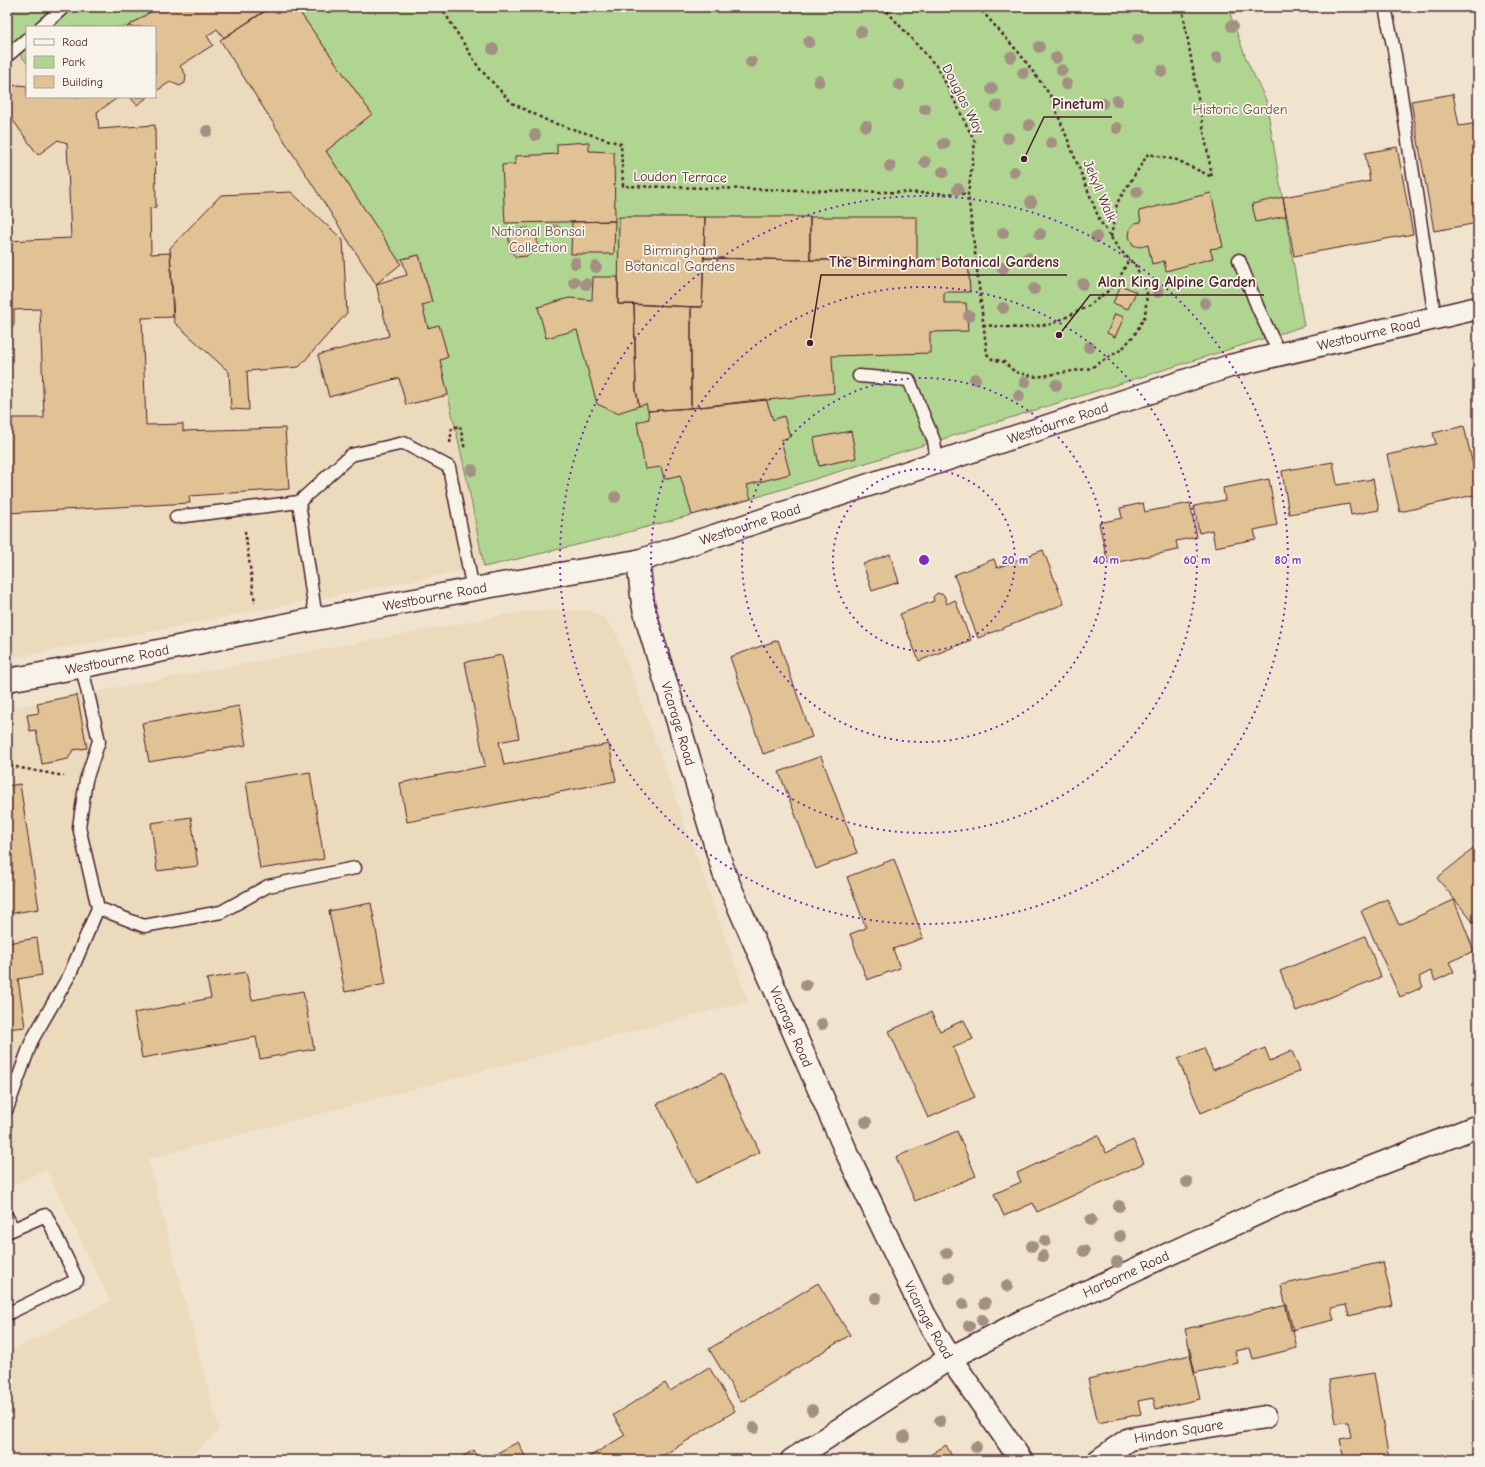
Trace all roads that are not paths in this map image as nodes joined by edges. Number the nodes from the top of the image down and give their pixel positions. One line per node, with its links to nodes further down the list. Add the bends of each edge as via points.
1 (64, 7): 3 (lane)
2 (1385, 7): 8 (lane, via 1395,55)
3 (41, 26)
4 (26, 40): 5 (lane)
5 (7, 56)
6 (1239, 260): 9 (lane)
7 (1478, 308): 8 (main road, Westbourne Road)
8 (1435, 318): 9 (main road, Westbourne Road)
9 (1280, 355): 11 (main road, Westbourne Road, via 1230,366)
10 (859, 376): 11 (lane, via 909,380 934,441)
11 (937, 462): 14 (main road, Westbourne Road)
12 (299, 502): 13 (lane); 15 (lane, via 352,455 404,443 449,466); 16 (lane)
13 (176, 517)
14 (638, 561): 15 (main road, Westbourne Road); 26 (main road, Vicarage Road, via 643,604 649,627 724,873 846,1151 914,1294)
15 (473, 590): 16 (main road, Westbourne Road)
16 (316, 619): 17 (main road, Westbourne Road)
17 (82, 668): 18 (main road, Westbourne Road); 20 (lane, via 99,741 86,780 79,827)
18 (7, 680)
19 (355, 868): 20 (lane, via 268,886 221,912 144,926)
20 (98, 908): 21 (lane, via 70,974 32,1040)
21 (7, 1109)
22 (1478, 1126): 26 (main road, Harborne Road, via 1280,1203 1021,1322)
23 (7, 1217): 24 (lane)
24 (10, 1231): 25 (lane, via 46,1215 77,1280)
25 (7, 1314)
26 (950, 1358): 28 (main road, Harborne Road); 29 (main road, Vicarage Road)
27 (1265, 1417): 30 (main road, Hindon Square, via 1129,1439)
28 (792, 1460)
29 (1021, 1460)
30 (1099, 1460)

